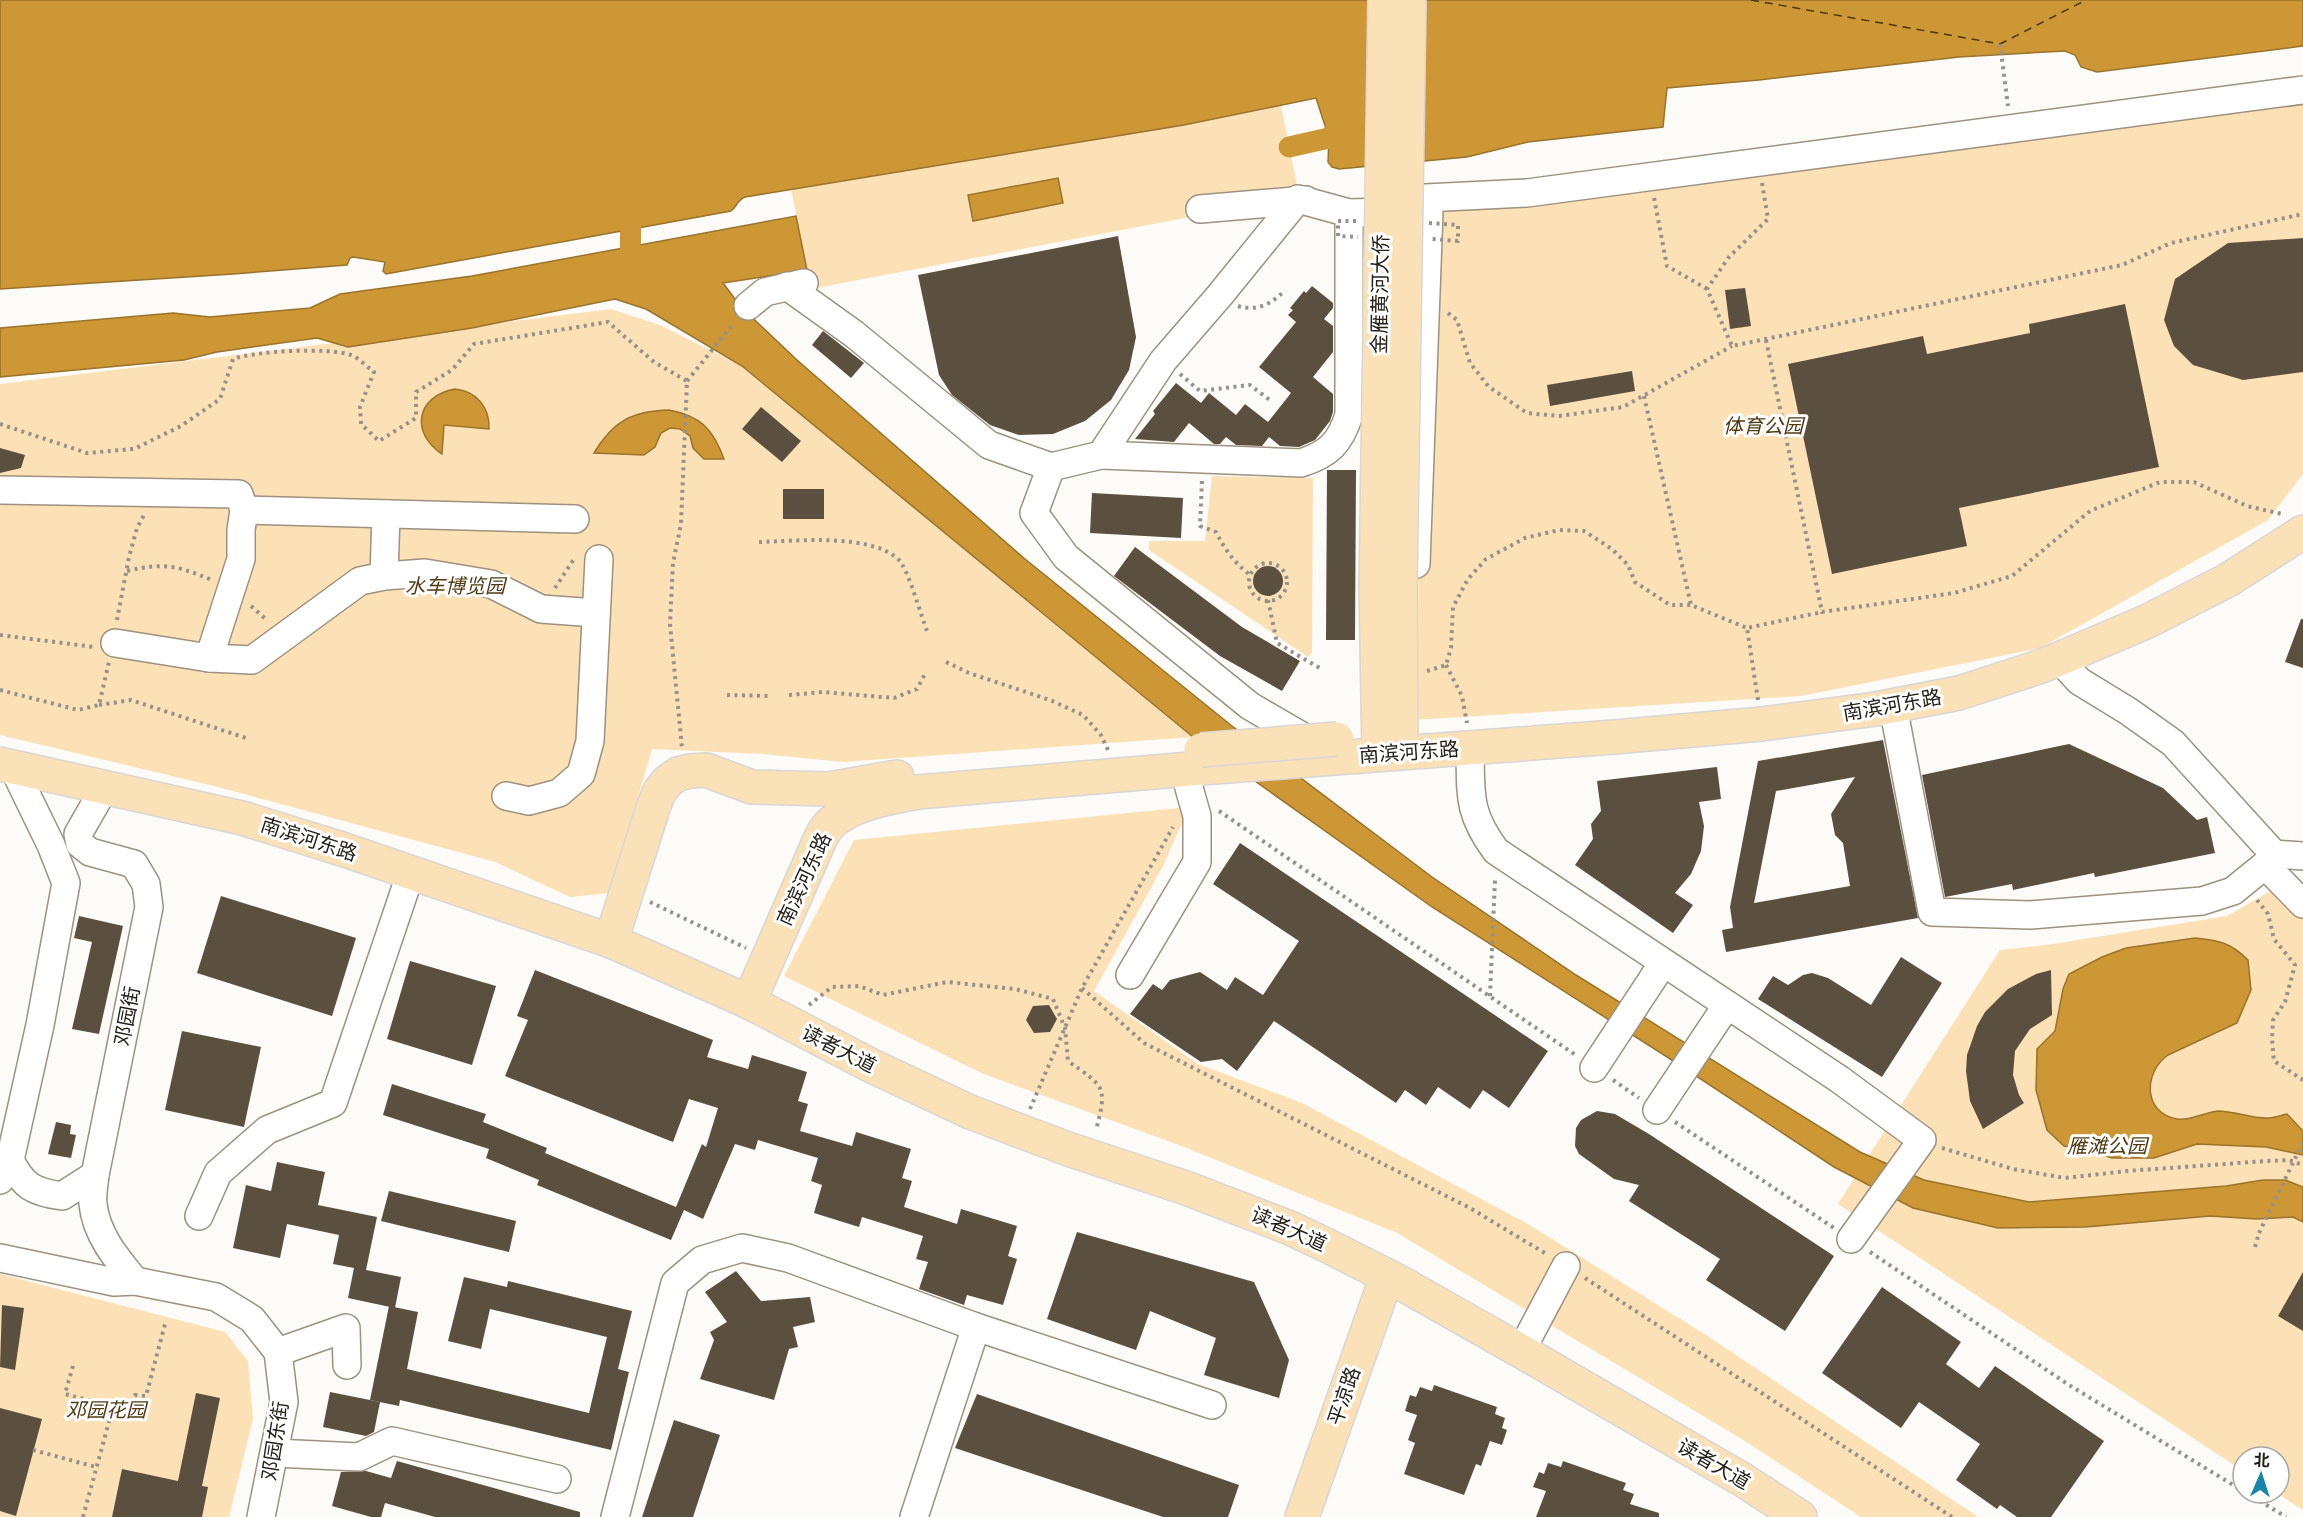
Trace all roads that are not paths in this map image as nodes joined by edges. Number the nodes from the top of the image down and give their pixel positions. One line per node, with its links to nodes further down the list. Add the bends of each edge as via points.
1 (1385, 0): 17 (main road, 金雁黄河大侨, bridge)
2 (1409, 0): 17 (main road, 金雁黄河大侨, bridge)
3 (2303, 90): 4 (street, via 1527,193 1349,201)
4 (1298, 199): 5 (street); 6 (street); 8 (street, via 1163,361)
5 (1200, 209)
6 (1349, 213): 8 (street, via 1349,415 1344,432 1333,447 1318,458 1301,463); 24 (street, via 1429,211 1413,677)
7 (748, 306): 9 (street, via 765,292 798,284 989,445)
8 (1101, 455): 9 (street)
9 (1051, 467): 25 (street, via 1034,513 1066,557 1250,706)
10 (0, 490): 11 (street, via 239,494)
11 (244, 510): 12 (street); 20 (street, via 241,559)
12 (386, 514): 13 (street); 16 (street)
13 (575, 519)
14 (2302, 520): 21 (main road, 南滨河东路, via 2228,580 2148,621); 23 (main road, 南滨河东路, via 2140,604 2029,651 1954,675 1873,691)
15 (586, 559): 18 (street)
16 (384, 576): 18 (street, via 425,573 491,584 541,609); 20 (street, via 360,581 252,660)
17 (1388, 588): 24 (main road)
18 (596, 613): 29 (street, via 590,741 581,774 559,793 529,801)
19 (115, 643): 20 (street)
20 (209, 658)
21 (2060, 659): 22 (main road, 南滨河东路, via 1959,693); 31 (street, via 2079,681 2173,743)
22 (1893, 706): 23 (main road, 南滨河东路, via 1761,724); 31 (street, via 1932,912 2030,915 2202,901 2233,891)
23 (1469, 739): 24 (main road, 南滨河东路); 35 (street, via 1471,805 1480,830 1496,851)
24 (1390, 744): 25 (main road, 南滨河东路)
25 (1338, 748): 27 (main road, 南滨河东路, bridge)
26 (6, 766): 28 (main road, 南滨河东路); 41 (street, via 51,845 66,883 40,1024)
27 (1194, 769): 34 (main road, 南滨河东路, via 1111,759 916,774 829,789 752,788 706,770 678,774 660,791); 36 (street, via 1197,862); 37 (main road, 南滨河东路, via 918,792 842,814 828,825 818,844)
28 (105, 787): 32 (main road, 南滨河东路, via 242,818); 42 (street, 邓园街, via 78,834 80,844 90,852 134,864 146,884 149,907)
29 (506, 796)
30 (2303, 856): 31 (street)
31 (2270, 859): 33 (street)
32 (411, 872): 34 (main road, 南滨河东路); 43 (street, via 333,1103 267,1130 218,1173)
33 (2303, 904)
34 (611, 941): 37 (main road, 南滨河东路)
35 (1657, 971): 38 (street); 39 (street)
36 (1130, 975)
37 (749, 1002): 47 (main road, 读者大道, via 970,1113 1279,1224)
38 (1721, 1014): 40 (street); 44 (street, via 1839,1079 1919,1144)
39 (1598, 1061)
40 (1661, 1103)
41 (5, 1170): 42 (street, via 18,1175 29,1188 62,1196)
42 (95, 1175): 48 (street, 邓园街, via 92,1202 98,1228)
43 (199, 1216)
44 (1851, 1239)
45 (0, 1258): 48 (street, via 114,1282)
46 (1566, 1266): 50 (street)
47 (1387, 1276): 50 (main road, 读者大道); 59 (main road, 平凉路)
48 (135, 1281): 51 (street, via 216,1297 252,1319)
49 (976, 1327): 53 (street); 56 (street); 58 (street, via 788,1258 742,1248 702,1260 675,1284)
50 (1521, 1351): 60 (main road, 读者大道)
51 (278, 1352): 52 (street, via 346,1328); 54 (street, 邓园东街, via 284,1402)
52 (347, 1365)
53 (1212, 1405)
54 (275, 1453): 55 (street, via 359,1457 392,1440); 57 (street, 邓园东街)
55 (557, 1479)
56 (918, 1516)
57 (261, 1517)
58 (615, 1517)
59 (1302, 1517)
60 (1800, 1517)

